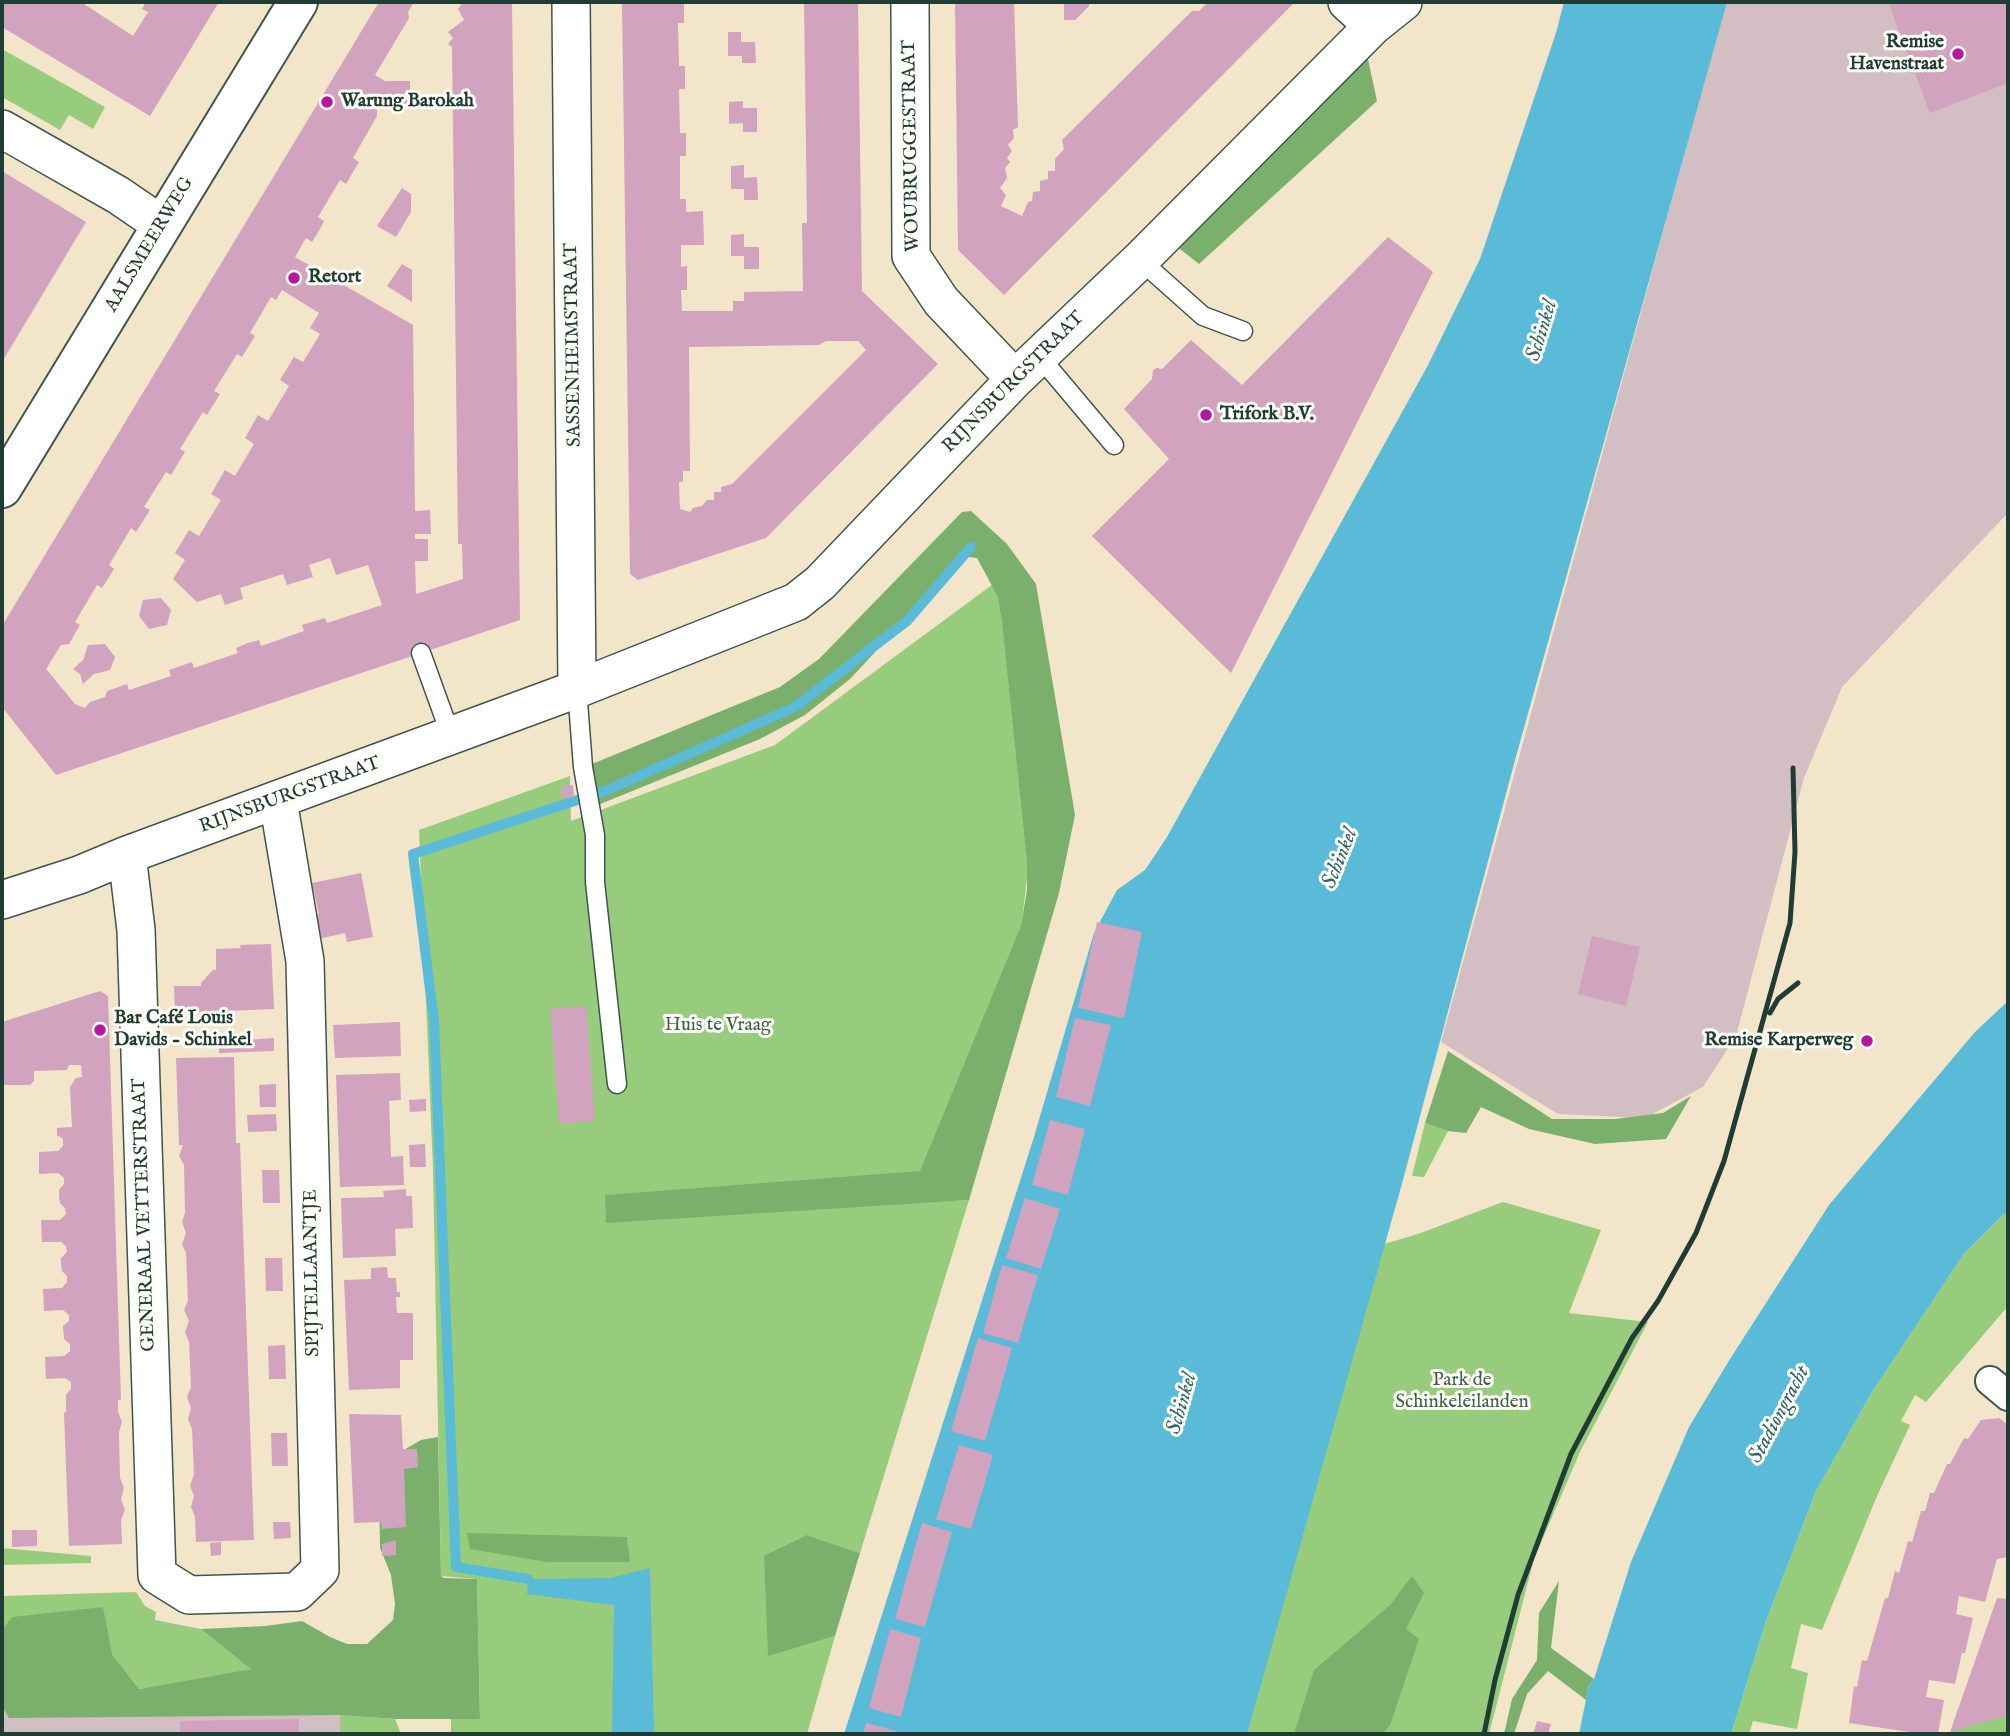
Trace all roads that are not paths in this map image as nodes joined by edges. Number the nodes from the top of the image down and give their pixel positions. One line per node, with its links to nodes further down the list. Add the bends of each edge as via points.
1 (298, 2): 8 (main road, AALSMEERWEG)
2 (571, 2): 15 (street, SASSENHEIMSTRAAT)
3 (910, 2): 11 (street, WOUBRUGGESTRAAT, via 911,256 941,301)
4 (1347, 2): 6 (street)
5 (1403, 2): 6 (street, RIJNSBURGSTRAAT)
6 (1373, 26): 9 (street, RIJNSBURGSTRAAT)
7 (2, 129): 8 (street)
8 (162, 225): 13 (main road, AALSMEERWEG)
9 (1140, 260): 10 (lane, via 1203,316); 11 (street, RIJNSBURGSTRAAT)
10 (1243, 331)
11 (1027, 367): 12 (lane, via 1096,421); 15 (street, RIJNSBURGSTRAAT, via 820,583 796,602)
12 (1114, 445)
13 (2, 488)
14 (421, 653): 16 (lane)
15 (577, 689): 16 (street, RIJNSBURGSTRAAT); 20 (lane)
16 (451, 736): 17 (street, RIJNSBURGSTRAAT)
17 (278, 800): 18 (street, RIJNSBURGSTRAAT); 21 (street, SPIJTELLAANTJE, via 305,961 320,1570 297,1592 241,1595 189,1595)
18 (127, 855): 19 (street, RIJNSBURGSTRAAT); 21 (street, GENERAAL VETTERSTRAAT, via 136,930)
19 (2, 900)
20 (617, 1083)
21 (157, 1575)

